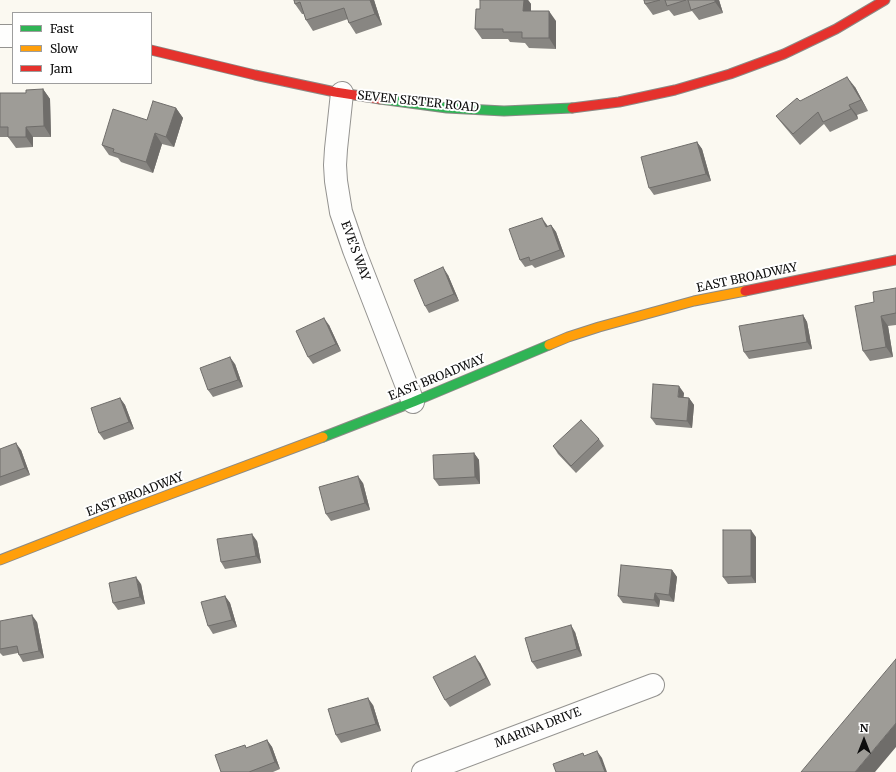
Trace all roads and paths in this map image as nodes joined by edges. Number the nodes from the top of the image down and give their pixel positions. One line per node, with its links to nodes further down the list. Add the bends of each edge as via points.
1 (885, 0): 5 (street, SEVEN SISTER ROAD, via 836,29 784,54 737,72 675,90 619,102 562,109 504,111 447,108)
2 (0, 36): 3 (street)
3 (12, 36)
4 (152, 50): 5 (street, SEVEN SISTER ROAD)
5 (342, 93): 7 (street, EVE'S WAY, via 335,165 340,204 354,250)
6 (896, 260): 7 (street, EAST BROADWAY, via 694,301 598,327 568,337)
7 (413, 402): 8 (street, EAST BROADWAY)
8 (0, 560)
9 (653, 685): 10 (street, MARINA DRIVE)
10 (423, 772)

